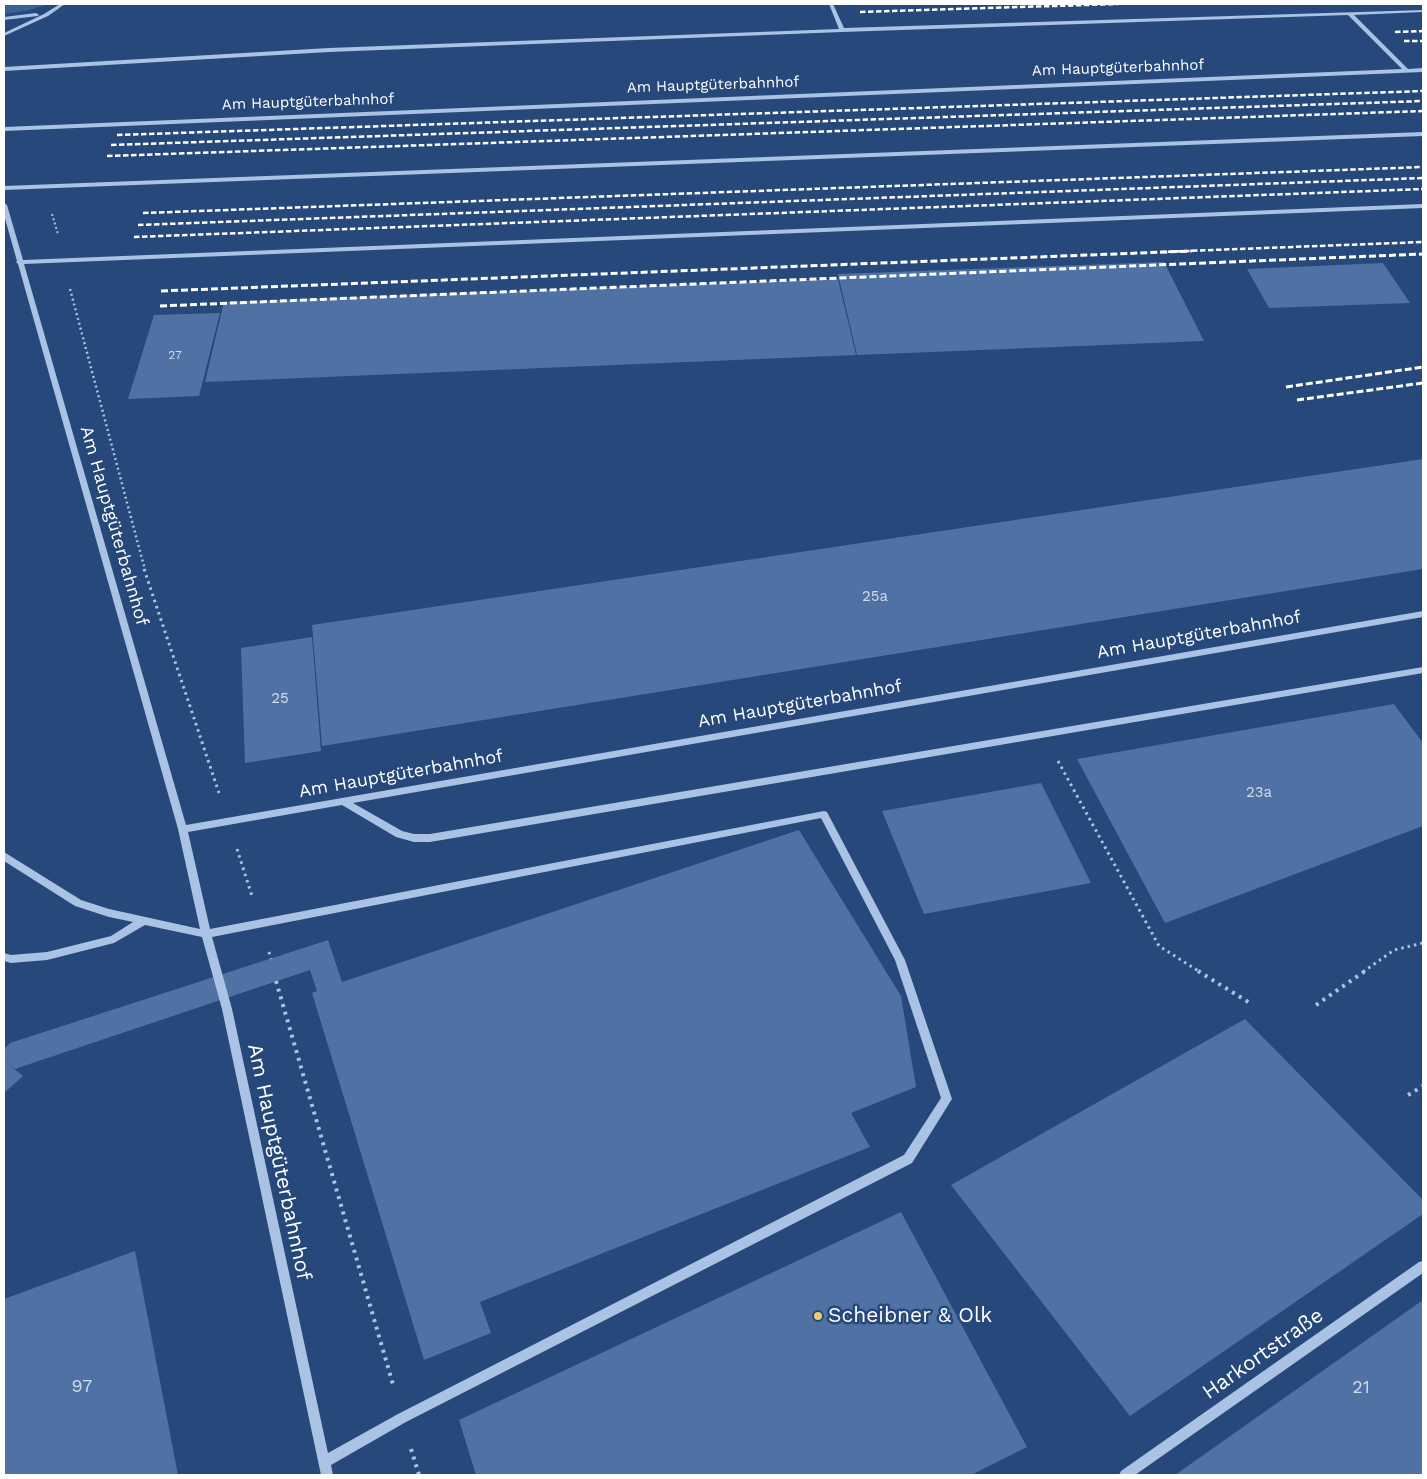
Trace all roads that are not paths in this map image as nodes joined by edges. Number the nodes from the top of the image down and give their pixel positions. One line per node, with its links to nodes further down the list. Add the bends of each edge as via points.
1 (830, 4): 6 (street)
2 (62, 5): 5 (street, via 31,16); 7 (street)
3 (1423, 11): 4 (street)
4 (1349, 13): 6 (street); 10 (street)
5 (4, 20)
6 (842, 30): 8 (street, via 329,50)
7 (4, 35)
8 (4, 69)
9 (1423, 70): 10 (street, Am Hauptgüterbahnhof)
10 (1407, 71): 11 (street, Am Hauptgüterbahnhof)
11 (4, 130)
12 (1423, 134): 13 (street)
13 (4, 188)
14 (4, 204): 16 (street, Am Hauptgüterbahnhof)
15 (1423, 206): 16 (street)
16 (19, 262): 20 (street, Am Hauptgüterbahnhof)
17 (1423, 614): 19 (street, Am Hauptgüterbahnhof)
18 (1423, 670): 19 (street, via 430,838 399,834)
19 (344, 802): 20 (street, Am Hauptgüterbahnhof)
20 (183, 829): 23 (street, Am Hauptgüterbahnhof)
21 (4, 856): 22 (street, via 78,903)
22 (144, 920): 23 (street); 24 (street, via 114,939 47,956)
23 (206, 934): 26 (street, Am Hauptgüterbahnhof, via 227,1009); 26 (street, via 824,814 900,960 947,1099 908,1159 402,1418)
24 (4, 957)
25 (1423, 1266): 28 (street, Harkortstraße)
26 (324, 1462): 27 (street, Am Hauptgüterbahnhof)
27 (327, 1475)
28 (1125, 1475)

